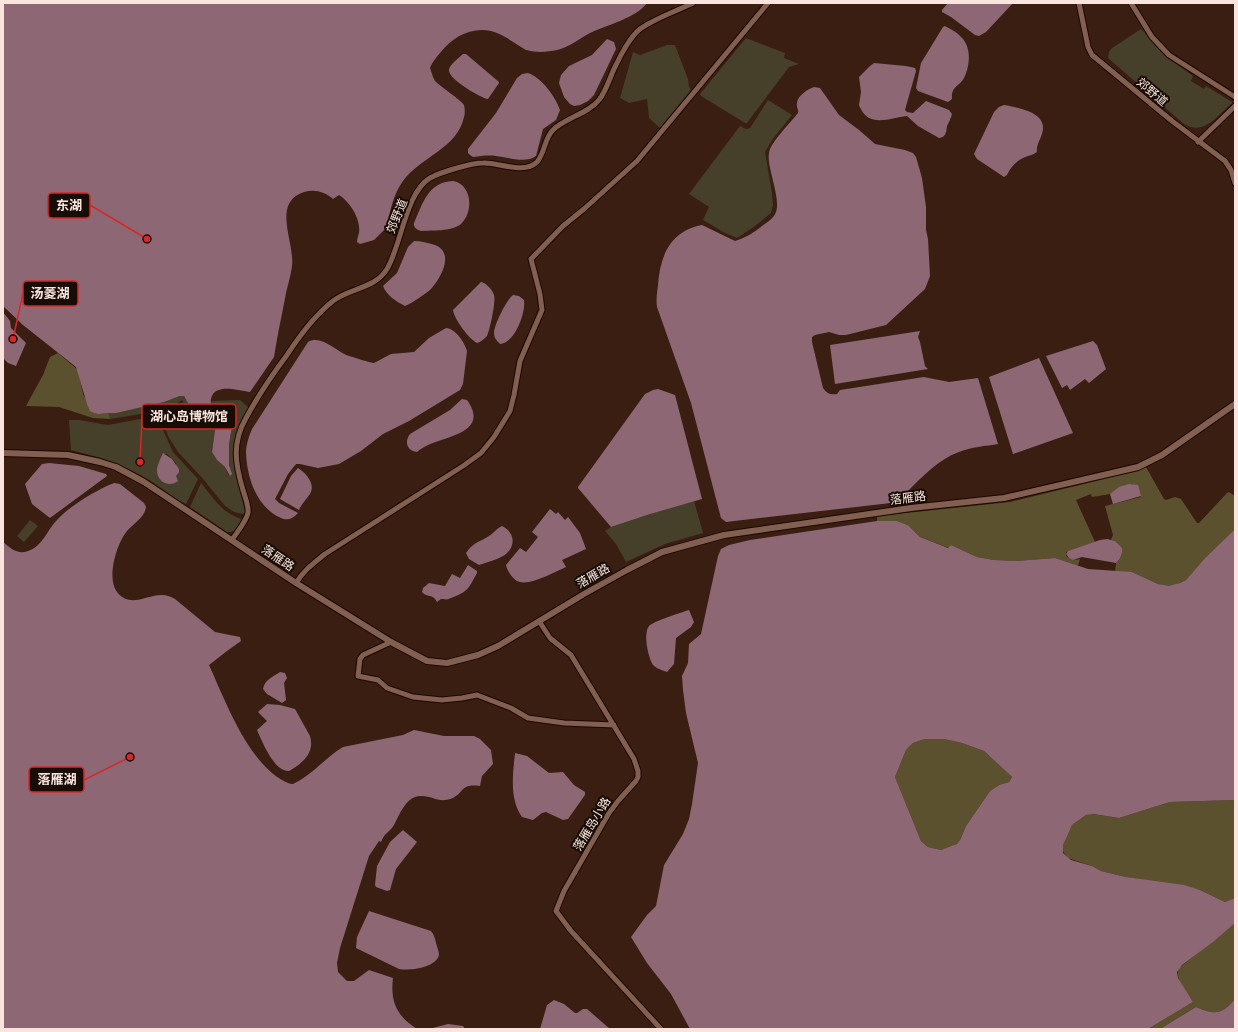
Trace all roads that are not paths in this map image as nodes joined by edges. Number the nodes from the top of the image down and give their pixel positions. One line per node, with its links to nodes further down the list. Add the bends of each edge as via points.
1 (693, 3): 11 (street, 郊野道, via 639,29 616,64 599,99 592,107 552,132 535,164 517,168 480,163 440,174 428,179 420,188 384,272 368,285 337,298 315,317 269,380 246,419 239,433 236,456 248,514)
2 (768, 3): 12 (street, via 637,161 563,226 531,259 542,310 520,361 510,411 481,453 325,554 307,568)
3 (1079, 3): 7 (street, 郊野道, via 1092,55)
4 (1131, 3): 5 (street, via 1162,48 1176,60)
5 (1235, 97)
6 (1235, 106): 7 (street)
7 (1198, 142): 8 (street, 郊野道, via 1227,163)
8 (1235, 183)
9 (1235, 404): 13 (street, 落雁路, via 1162,455 1138,467 1004,498 911,508 724,535 662,552)
10 (3, 454): 11 (street, 落雁路, via 68,454 105,464 144,482)
11 (232, 540): 12 (street, 落雁路)
12 (296, 583): 14 (street, 落雁路)
13 (539, 621): 14 (street, 落雁路, via 488,651 447,663 427,661); 15 (street, 落雁岛小路, via 550,638 571,655)
14 (391, 642): 15 (street, via 363,655 358,676 379,681 387,688 413,697 442,700 477,695 511,708 528,718 564,723)
15 (614, 725): 16 (street, 落雁岛小路, via 634,759 638,777 609,813 564,891 556,911 571,932)
16 (661, 1029)

